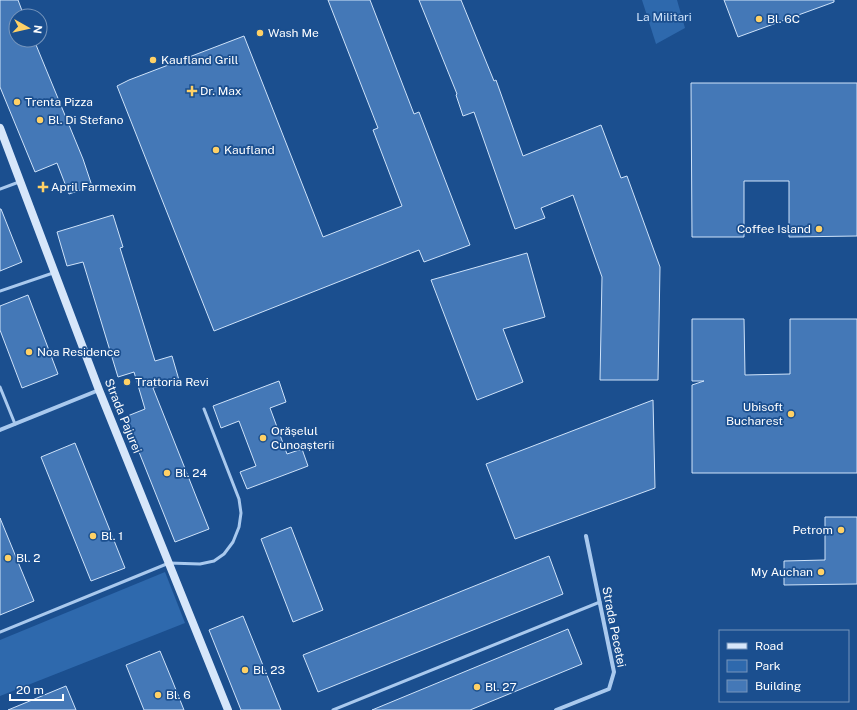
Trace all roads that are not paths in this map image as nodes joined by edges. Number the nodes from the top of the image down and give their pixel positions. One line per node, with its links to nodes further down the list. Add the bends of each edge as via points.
1 (0, 128): 2 (street, Strada Pajurei)
2 (21, 182): 3 (lane); 4 (street, Strada Pajurei)
3 (0, 189)
4 (56, 273): 5 (lane); 7 (street, Strada Pajurei)
5 (0, 291)
6 (0, 387): 9 (lane)
7 (99, 390): 9 (street); 12 (street, Strada Pajurei)
8 (204, 409): 12 (lane, via 239,499 239,527 233,542 224,554 214,560 200,564)
9 (15, 424): 10 (street)
10 (0, 430)
11 (586, 536): 13 (street, Strada Pecetei)
12 (169, 563): 14 (lane); 15 (street, Strada Pajurei)
13 (600, 602): 16 (lane); 17 (street, Strada Pecetei, via 614,672 609,689)
14 (0, 632)
15 (228, 710)
16 (333, 710)
17 (556, 710)

